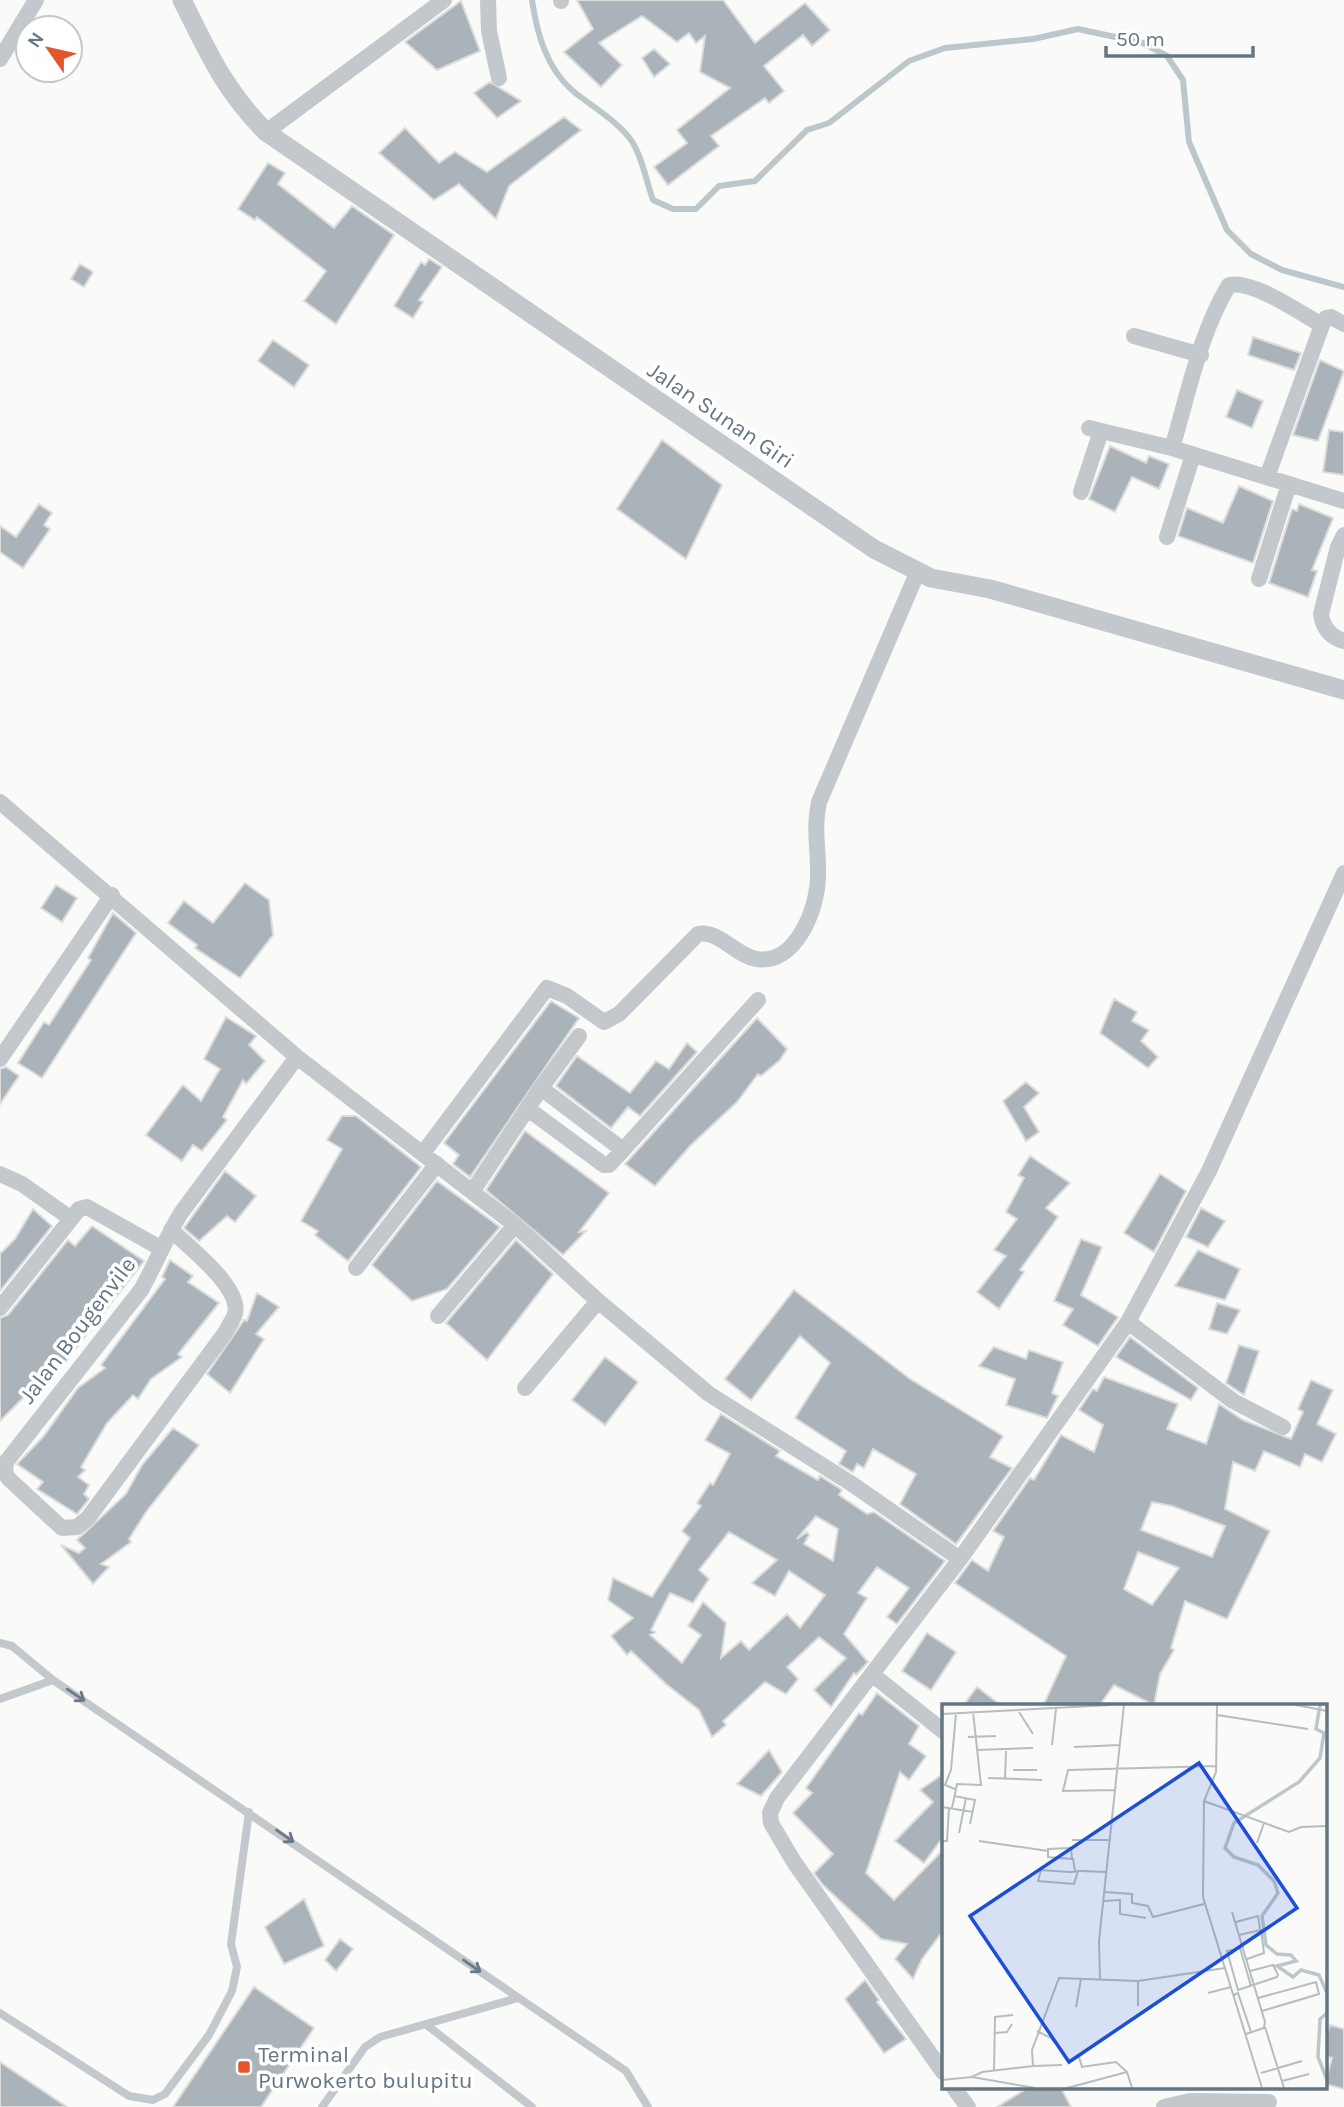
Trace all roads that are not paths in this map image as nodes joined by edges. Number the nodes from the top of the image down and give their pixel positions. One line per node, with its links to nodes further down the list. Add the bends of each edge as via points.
1 (36, 0): 5 (street)
2 (182, 0): 7 (street, Jalan Sunan Giri, via 223,82)
3 (444, 0): 7 (street)
4 (488, 0): 6 (street)
5 (0, 59)
6 (499, 78)
7 (266, 132): 20 (street, Jalan Sunan Giri, via 873,549)
8 (1344, 324): 9 (street, via 1331,317)
9 (1322, 325): 11 (street, via 1248,286 1229,285); 14 (street)
10 (1134, 336): 11 (street)
11 (1200, 355): 12 (street)
12 (1172, 448): 13 (street); 16 (street, via 1095,430)
13 (1193, 455): 14 (street); 19 (street)
14 (1267, 477): 15 (street)
15 (1289, 484): 17 (street); 21 (street)
16 (1081, 492)
17 (1344, 501)
18 (1344, 535): 22 (street, via 1321,614 1330,634)
19 (1167, 537)
20 (918, 571): 23 (street, Jalan Sunan Giri); 34 (street, via 819,803 814,825 818,881 798,937 786,954 773,960 755,959 713,935 698,934 619,1014 604,1022 547,988)
21 (1259, 579)
22 (1344, 641)
23 (1344, 690)
24 (0, 802): 26 (street)
25 (1344, 873): 46 (street, via 1209,1171)
26 (112, 895): 29 (street); 30 (street)
27 (758, 1000): 33 (street)
28 (579, 1035): 31 (street)
29 (297, 1056): 34 (street); 40 (street, Jalan Bougenvile)
30 (0, 1059)
31 (541, 1088): 32 (street); 33 (street)
32 (528, 1109): 33 (street, via 604,1165); 37 (street)
33 (622, 1150)
34 (423, 1153): 35 (street)
35 (437, 1164): 37 (street); 42 (street)
36 (0, 1174): 38 (street)
37 (472, 1192): 39 (street)
38 (70, 1219): 41 (street, via 87,1207); 44 (street)
39 (515, 1225): 43 (street); 45 (street)
40 (171, 1230): 41 (street, Jalan Bougenvile); 41 (street, Jalan Bougenvile, via 226,1284 236,1313 88,1518 77,1527 62,1528 9,1479 4,1467 141,1290)
41 (162, 1249)
42 (356, 1268)
43 (598, 1301): 47 (street); 49 (street, via 709,1394)
44 (0, 1308)
45 (438, 1316)
46 (1128, 1322): 48 (street, via 1227,1397); 49 (street)
47 (526, 1388)
48 (1283, 1427)
49 (960, 1559): 51 (street)
50 (0, 1643): 52 (lane, via 12,1646)
51 (873, 1675): 54 (street); 59 (street, via 777,1798 771,1823 793,1862)
52 (53, 1680): 53 (lane); 55 (lane, one-way to 55)
53 (0, 1699)
54 (942, 1730)
55 (249, 1812): 56 (lane, one-way to 56); 57 (lane, via 231,1944 237,1967 232,1991 209,2035 165,2094 153,2100 129,2096)
56 (518, 1997): 58 (lane); 64 (lane, via 626,2071)
57 (0, 2013)
58 (428, 2026): 62 (lane, via 402,2028 365,2047); 63 (lane)
59 (942, 2071)
60 (955, 2090): 65 (street)
61 (1269, 2102): 66 (street, via 1190,2101)
62 (322, 2107)
63 (532, 2107)
64 (649, 2107)
65 (968, 2107)
66 (1164, 2107)

